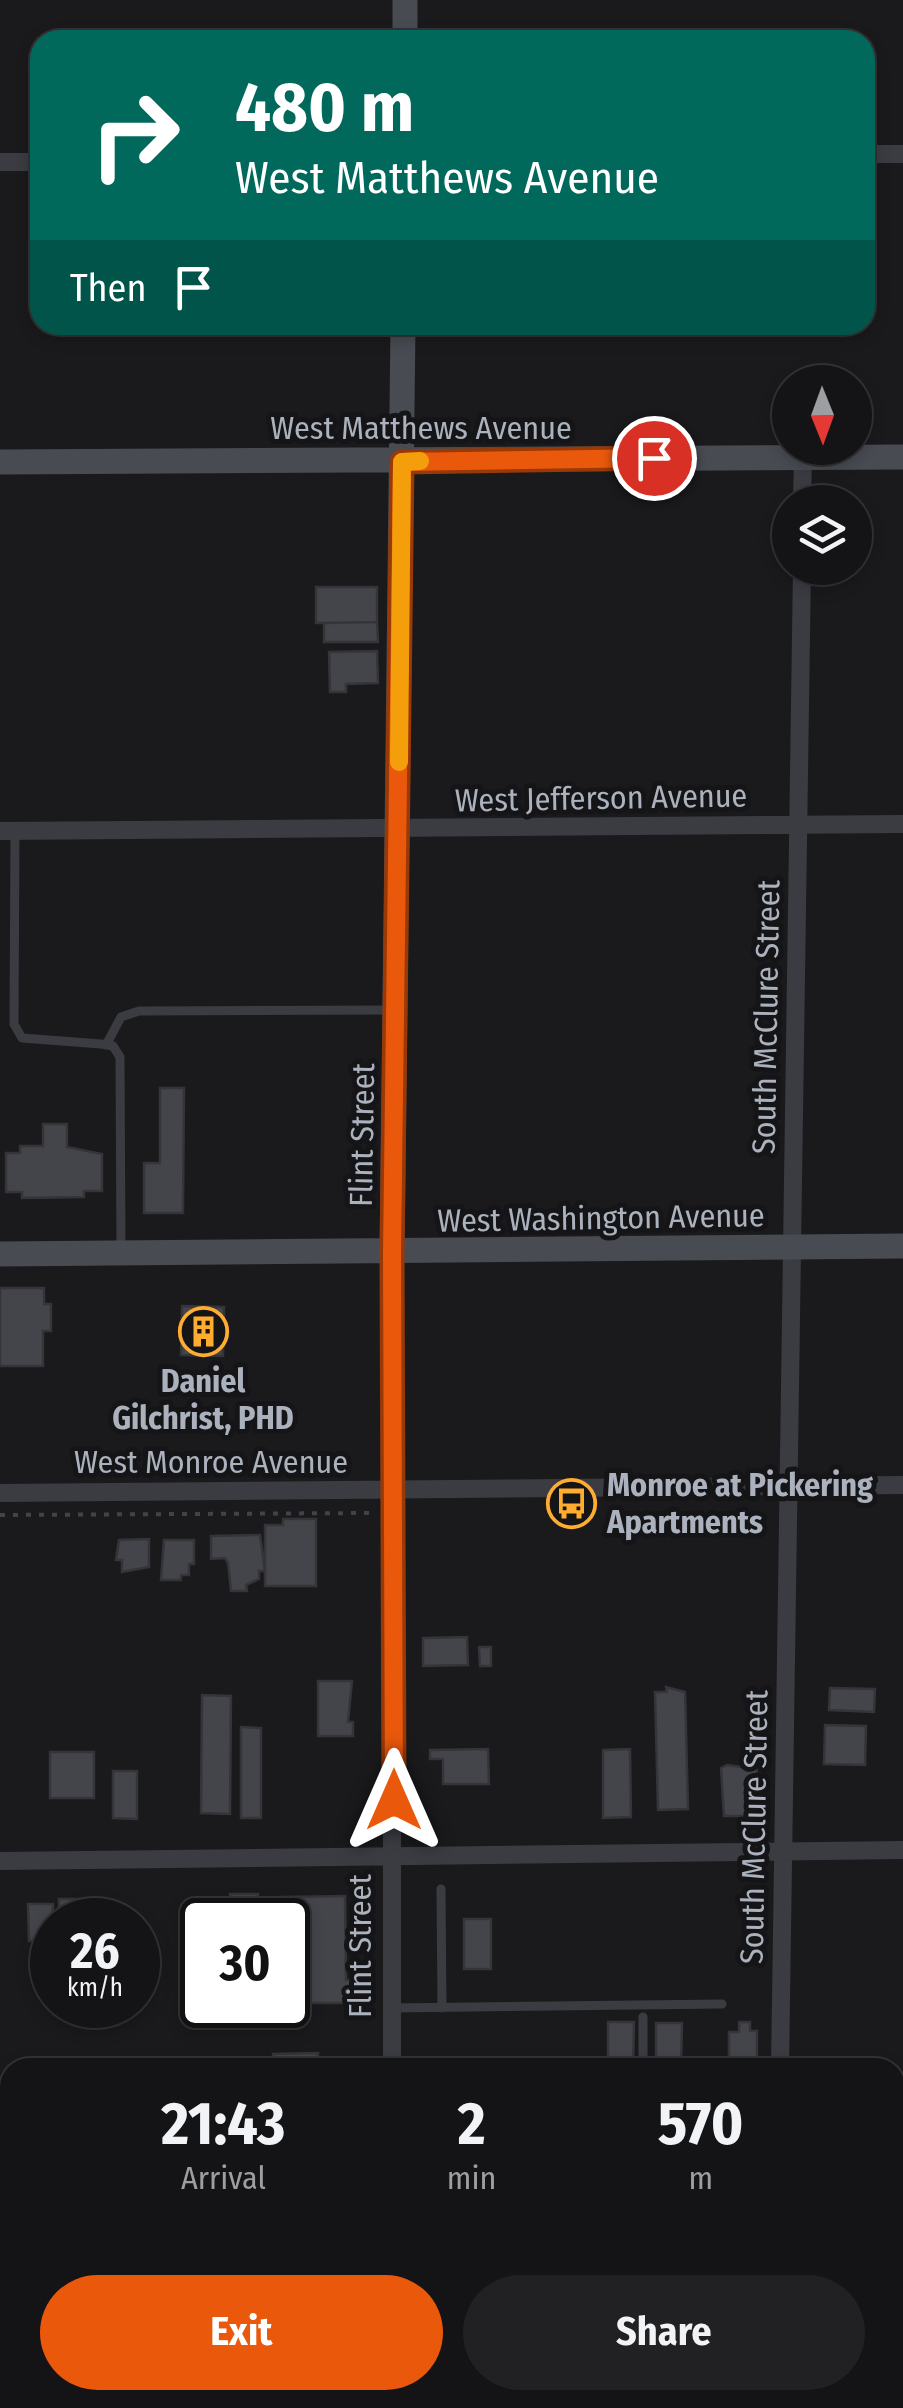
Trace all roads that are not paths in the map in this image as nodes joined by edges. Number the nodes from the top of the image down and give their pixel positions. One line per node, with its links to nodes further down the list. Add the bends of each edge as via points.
1 (405, 0): 2 (street)
2 (405, 30)
3 (875, 154): 4 (street)
4 (903, 154)
5 (0, 162): 6 (street)
6 (30, 162)
7 (403, 335): 12 (street, Flint Street)
8 (772, 457): 12 (street, West Matthews Avenue)
9 (872, 457): 10 (street, West Matthews Avenue)
10 (903, 457)
11 (0, 462): 12 (street, West Matthews Avenue)
12 (402, 462): 16 (street, Flint Street)
13 (802, 585): 15 (street, South McClure Street)
14 (903, 824): 15 (street, West Jefferson Avenue)
15 (798, 826): 16 (street, West Jefferson Avenue); 21 (street, South McClure Street)
16 (398, 830): 17 (street, West Jefferson Avenue); 18 (street, Flint Street)
17 (8, 831): 19 (lane, via 18,1036)
18 (398, 1010): 19 (lane, via 139,1011 121,1018); 24 (street, Flint Street)
19 (106, 1045): 23 (lane, via 120,1057)
20 (903, 1246): 21 (street, West Washington Avenue)
21 (794, 1248): 24 (street, West Washington Avenue); 26 (street, South McClure Street)
22 (0, 1254): 23 (street, West Washington Avenue)
23 (121, 1254): 24 (street, West Washington Avenue)
24 (392, 1254): 27 (street, Flint Street)
25 (903, 1485): 26 (street, West Monroe Avenue)
26 (789, 1486): 27 (street, West Monroe Avenue); 30 (street, South McClure Street)
27 (395, 1492): 28 (street, West Monroe Avenue); 31 (street, Flint Street)
28 (0, 1493)
29 (903, 1850): 30 (street)
30 (784, 1853): 31 (street); 40 (street, South McClure Street)
31 (394, 1858): 32 (street); 35 (street, Flint Street)
32 (0, 1861)
33 (442, 1890): 36 (lane)
34 (722, 2004): 36 (lane)
35 (392, 2008): 36 (lane); 38 (street, Flint Street)
36 (442, 2008)
37 (644, 2018): 39 (lane)
38 (392, 2058)
39 (643, 2058)
40 (780, 2058)

